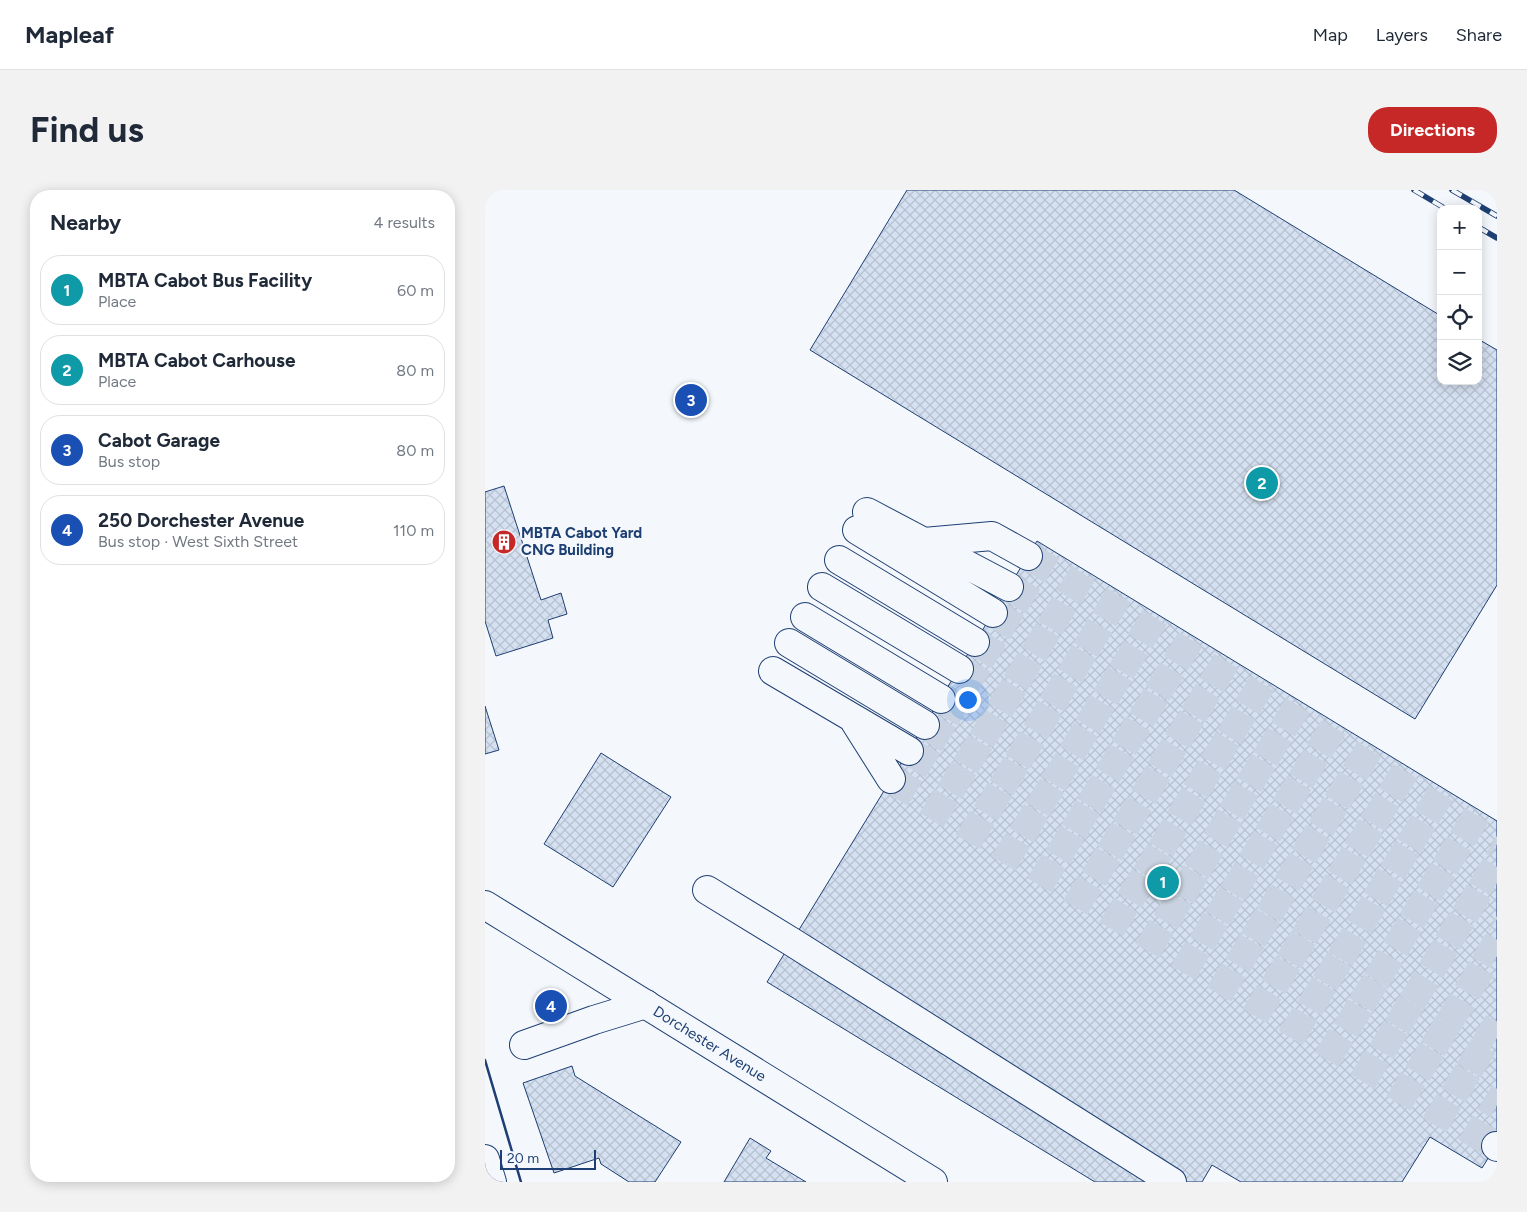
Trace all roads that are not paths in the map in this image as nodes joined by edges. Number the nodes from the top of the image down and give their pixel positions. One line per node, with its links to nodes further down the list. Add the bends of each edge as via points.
1 (924, 542): 2 (main road, via 992,536); 5 (main road); 6 (main road, via 862,521)
2 (1028, 556)
3 (839, 560): 8 (main road)
4 (822, 587): 10 (main road)
5 (1009, 587)
6 (993, 613)
7 (805, 617): 12 (main road)
8 (975, 642)
9 (789, 644): 14 (main road)
10 (959, 669)
11 (773, 671): 13 (main road)
12 (941, 698)
13 (851, 717): 15 (main road); 16 (main road)
14 (925, 725)
15 (909, 751)
16 (891, 779)
17 (707, 890): 24 (main road)
18 (485, 905): 19 (main road, Dorchester Avenue)
19 (646, 1004): 20 (main road); 23 (main road, Dorchester Avenue)
20 (524, 1045)
21 (485, 1159): 22 (main road)
22 (492, 1182)
23 (933, 1182)
24 (1172, 1182)

